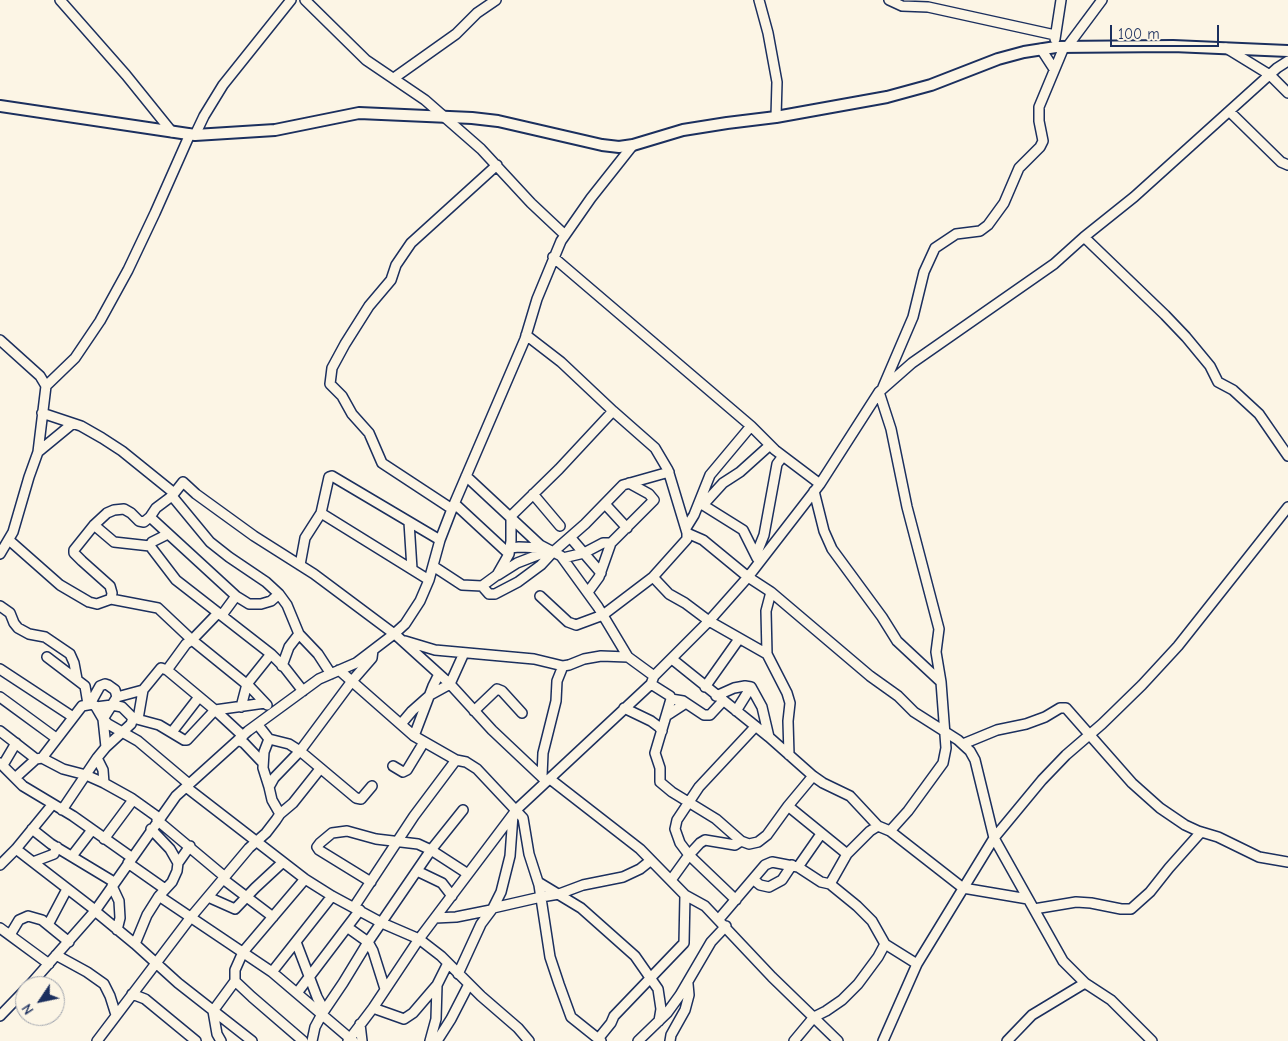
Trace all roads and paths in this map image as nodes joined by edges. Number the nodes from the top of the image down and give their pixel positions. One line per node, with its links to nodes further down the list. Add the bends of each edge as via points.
1 (60, 0): 23 (street)
2 (291, 0): 24 (street, via 223,85)
3 (305, 0): 17 (street, via 366,60)
4 (496, 0): 17 (street, via 456,34)
5 (759, 0): 22 (street, via 776,82)
6 (888, 0): 9 (street, via 902,6 928,6)
7 (1061, 0): 9 (street)
8 (1102, 0): 10 (street)
9 (1055, 35): 10 (street)
10 (1062, 47): 11 (street); 12 (street); 15 (street)
11 (1226, 47): 13 (street); 16 (street)
12 (1041, 49): 15 (street); 22 (street, via 998,59 887,97)
13 (1288, 51)
14 (1288, 61): 16 (street)
15 (1054, 69): 34 (street, via 1039,107 1043,142 1019,168 1004,203 988,225 980,231 956,234 935,248 924,272 913,317)
16 (1270, 75): 18 (street); 20 (street)
17 (394, 78): 21 (street)
18 (1288, 93)
19 (0, 106): 23 (street)
20 (1230, 112): 27 (street, via 1281,162); 29 (street)
21 (445, 117): 24 (street, via 359,113 275,130); 25 (street, via 498,121 602,145); 26 (street)
22 (776, 117): 25 (street, via 683,130)
23 (172, 132): 24 (street)
24 (192, 134): 33 (street, via 132,262 100,321 75,358)
25 (633, 145): 28 (street)
26 (497, 165): 28 (street); 51 (street, via 411,243 396,265 391,280 369,306 332,368 330,384 369,433 382,463)
27 (1288, 165)
28 (565, 236): 30 (street)
29 (1084, 237): 34 (street, via 1054,264 912,363); 42 (street, via 1186,337 1210,366 1218,382 1233,390 1259,414)
30 (553, 257): 31 (street); 38 (street)
31 (526, 335): 35 (street); 44 (street)
32 (0, 340): 33 (street, via 40,376)
33 (46, 386): 36 (street)
34 (881, 390): 46 (street); 116 (street, via 909,516 939,629 936,652)
35 (613, 411): 43 (street, via 655,448); 48 (street)
36 (42, 413): 37 (street); 40 (street)
37 (72, 424): 40 (street); 47 (street, via 81,426 122,451)
38 (751, 426): 39 (street); 50 (street, via 710,475)
39 (770, 445): 41 (street); 50 (street)
40 (38, 452): 63 (street, via 13,532)
41 (783, 456): 46 (street); 71 (street, via 778,464)
42 (1288, 456)
43 (669, 472): 45 (street); 60 (street)
44 (466, 476): 51 (street); 54 (street)
45 (629, 482): 49 (street); 59 (street, via 654,500)
46 (817, 487): 71 (street); 116 (street, via 824,530 832,548 897,641)
47 (173, 494): 55 (street); 73 (street, via 183,482 254,536); 85 (street, via 210,542)
48 (533, 494): 54 (street); 58 (street)
49 (605, 504): 59 (street); 62 (street)
50 (700, 505): 60 (street); 71 (street, via 743,530)
51 (454, 507): 64 (street); 68 (street)
52 (1288, 507): 154 (street, via 1178,646)
53 (320, 512): 56 (street, via 332,476); 73 (street, via 305,538); 76 (street)
54 (510, 516): 67 (street); 68 (street)
55 (150, 517): 57 (street, via 144,522 124,509 114,510); 61 (street)
56 (409, 522): 64 (street); 76 (street)
57 (94, 525): 66 (street, via 114,542); 88 (street, via 74,553 110,586)
58 (560, 526)
59 (627, 528): 65 (street)
60 (686, 531): 79 (street, via 687,539); 80 (street, via 703,540)
61 (168, 534): 66 (street); 86 (street)
62 (570, 537): 67 (street); 69 (street)
63 (6, 540): 70 (street); 88 (street, via 69,591 97,604)
64 (440, 540): 75 (street)
65 (611, 543): 69 (street, via 603,543); 77 (street)
66 (150, 546): 90 (street, via 176,580)
67 (548, 550): 68 (street, via 519,547); 72 (street); 74 (street); 78 (street)
68 (509, 551): 78 (street)
69 (584, 553): 72 (street); 77 (street)
70 (0, 554)
71 (757, 558): 80 (street)
72 (565, 560): 74 (street); 83 (street)
73 (300, 564): 94 (street)
74 (541, 565): 82 (street, via 495,594 489,594)
75 (433, 566): 81 (street); 82 (street, via 462,585)
76 (412, 569): 81 (street)
77 (601, 573): 83 (street)
78 (498, 575): 82 (street)
79 (653, 577): 91 (street); 92 (street, via 669,594)
80 (748, 577): 84 (street); 92 (street)
81 (429, 580): 94 (street, via 420,601)
82 (482, 586)
83 (588, 592): 91 (street)
84 (771, 592): 102 (street, via 766,611); 150 (street, via 914,712)
85 (279, 594): 86 (street, via 261,604 249,604); 93 (street)
86 (236, 596): 90 (street)
87 (540, 596): 91 (street, via 572,625)
88 (111, 599): 96 (street, via 158,608)
89 (0, 606): 113 (street, via 10,612 18,628 45,637 70,654)
90 (220, 614): 96 (street); 101 (street)
91 (603, 615): 103 (street)
92 (709, 620): 95 (street); 105 (street)
93 (299, 634): 106 (street, via 289,647); 111 (street)
94 (394, 634): 97 (street); 98 (street)
95 (739, 639): 102 (street); 121 (street)
96 (192, 640): 110 (street); 117 (street)
97 (402, 640): 99 (street); 108 (street)
98 (373, 650): 111 (street, via 356,663); 115 (street, via 372,658)
99 (435, 650): 100 (street); 108 (street)
100 (464, 653): 107 (street, via 534,659); 118 (street)
101 (271, 654): 106 (street); 117 (street)
102 (767, 654): 164 (street, via 790,703)
103 (628, 656): 107 (street, via 601,656); 114 (street)
104 (47, 657): 113 (street)
105 (672, 659): 114 (street); 121 (street)
106 (282, 666): 124 (street)
107 (562, 666): 175 (street, via 543,753)
108 (432, 667): 112 (street)
109 (0, 669): 142 (street)
110 (167, 670): 123 (street, via 161,668); 127 (street)
111 (335, 672): 115 (street); 124 (street)
112 (439, 674): 118 (street); 125 (street)
113 (77, 679): 119 (street)
114 (652, 680): 128 (street); 135 (street)
115 (352, 681): 145 (street); 163 (street)
116 (940, 682): 150 (street)
117 (247, 684): 131 (street); 134 (street)
118 (450, 684): 125 (street); 137 (street)
119 (85, 686): 120 (street); 133 (street)
120 (100, 686): 130 (street, via 105,684 115,690); 133 (street)
121 (705, 687): 129 (street)
122 (751, 687): 129 (street, via 734,688); 138 (street); 155 (street, via 762,708)
123 (143, 690): 130 (street); 143 (street)
124 (303, 691): 139 (street)
125 (430, 695): 145 (street); 153 (street)
126 (0, 697): 156 (street)
127 (199, 697): 136 (street); 152 (street)
128 (671, 699): 132 (street); 141 (street)
129 (720, 699): 132 (street, via 710,715 704,715); 138 (street)
130 (114, 701): 133 (street); 143 (street); 144 (street)
131 (265, 703): 134 (street); 139 (street)
132 (686, 703): 141 (street)
133 (91, 705): 142 (street, via 82,706); 144 (street)
134 (241, 707): 136 (street)
135 (624, 708): 149 (street); 175 (street)
136 (215, 710): 152 (street, via 187,740); 157 (street)
137 (474, 711): 140 (street, via 497,689); 175 (street)
138 (736, 712): 147 (street)
139 (274, 713): 146 (street)
140 (522, 713)
141 (666, 716): 149 (street)
142 (73, 717): 156 (street)
143 (136, 718): 151 (street); 152 (street)
144 (103, 719): 151 (street); 162 (street)
145 (401, 724): 153 (street)
146 (258, 725): 157 (street); 158 (street)
147 (755, 727): 155 (street); 181 (street)
148 (0, 731): 160 (street)
149 (662, 731): 181 (street, via 655,753 660,782)
150 (944, 731): 161 (street); 193 (street, via 946,748 943,763)
151 (122, 732): 162 (street); 177 (street, via 138,741)
152 (172, 732)
153 (414, 736): 159 (street)
154 (1089, 736): 161 (street, via 1070,711 1060,708 1045,717 997,730); 194 (street, via 1132,783 1177,819); 196 (street, via 1042,780)
155 (769, 737): 164 (street)
156 (56, 738): 165 (street)
157 (241, 738): 168 (street); 177 (street)
158 (269, 739): 163 (street); 168 (street)
159 (424, 742): 167 (street); 170 (street, via 407,770 403,772)
160 (16, 743): 165 (street); 169 (street)
161 (963, 744): 196 (street, via 975,760)
162 (106, 747): 166 (street)
163 (300, 751): 171 (street); 179 (street)
164 (789, 755): 173 (street)
165 (39, 758): 172 (street); 174 (street)
166 (97, 758): 172 (street); 176 (street, via 103,770)
167 (456, 760): 186 (street, via 477,768); 199 (street)
168 (263, 762): 179 (street)
169 (1, 764): 174 (street)
170 (393, 766)
171 (320, 769): 178 (street, via 356,798 361,799); 187 (street)
172 (86, 775): 176 (street); 184 (street)
173 (813, 776): 183 (street); 189 (street, via 850,796)
174 (15, 778): 182 (street)
175 (546, 778): 186 (street); 210 (street, via 626,837)
176 (104, 783): 180 (street)
177 (187, 786): 188 (street); 198 (street)
178 (372, 786)
179 (269, 787): 187 (street)
180 (133, 800): 188 (street); 197 (street)
181 (688, 802): 200 (street, via 716,819); 206 (street, via 675,829)
182 (52, 804): 184 (street); 190 (street)
183 (788, 806): 195 (street); 200 (street, via 758,842 749,844)
184 (62, 810): 192 (street)
185 (463, 810): 204 (street)
186 (515, 812): 219 (street); 225 (street, via 523,818); 241 (street, via 510,856 501,892)
187 (280, 814): 198 (street)
188 (158, 819): 191 (street); 201 (street)
189 (878, 826): 193 (street); 205 (street)
190 (32, 829): 202 (street); 203 (street)
191 (151, 829): 209 (street); 214 (street)
192 (92, 830): 197 (street); 207 (street)
193 (890, 831): 228 (street)
194 (1201, 832): 213 (street, via 1259,857); 242 (street, via 1150,892 1131,908 1076,902)
195 (821, 834): 205 (street); 216 (street)
196 (994, 838): 228 (street); 238 (street)
197 (104, 839): 209 (street)
198 (256, 841): 208 (street); 220 (street)
199 (397, 841): 204 (street); 224 (street); 224 (street, via 347,831 332,833 317,847)
200 (742, 841): 206 (street, via 730,845 705,840)
201 (190, 846): 214 (street); 220 (street)
202 (58, 847): 207 (street); 211 (street, via 54,854)
203 (16, 849): 211 (street); 215 (street)
204 (431, 850): 217 (street); 219 (street)
205 (847, 854): 227 (street)
206 (689, 855): 222 (street); 239 (street)
207 (72, 856): 226 (street)
208 (275, 856): 212 (street); 218 (street)
209 (129, 860): 226 (street); 230 (street)
210 (650, 861): 222 (street); 231 (street, via 640,870 623,877 583,885)
211 (33, 862): 229 (street)
212 (283, 862): 218 (street); 221 (street)
213 (1288, 862)
214 (178, 863): 230 (street, via 172,882)
215 (0, 865)
216 (795, 866): 223 (street, via 772,862 765,865); 223 (street, via 782,880 769,887); 227 (street)
217 (417, 871): 234 (street, via 442,884); 247 (street)
218 (269, 874): 237 (street)
219 (468, 874): 234 (street)
220 (224, 878): 235 (street); 237 (street)
221 (305, 879): 233 (street); 245 (street)
222 (671, 880): 232 (street)
223 (754, 880): 239 (street)
224 (371, 882): 240 (street)
225 (538, 882): 231 (street); 236 (street)
226 (113, 884): 243 (street); 252 (street, via 119,901)
227 (830, 884): 259 (street, via 872,921)
228 (964, 888): 238 (street); 265 (street)
229 (67, 889): 243 (street); 249 (street)
230 (162, 892): 244 (street); 258 (street, via 147,915)
231 (559, 894): 236 (street); 270 (street, via 581,908 621,943)
232 (685, 895): 248 (street, via 705,906); 270 (street, via 684,943)
233 (332, 896): 240 (street); 256 (street)
234 (452, 896): 246 (street)
235 (208, 897): 237 (street, via 235,909); 244 (street)
236 (541, 897): 241 (street); 291 (street, via 550,957 569,1012)
237 (247, 898): 245 (street)
238 (1028, 899): 242 (street)
239 (736, 900): 248 (street)
240 (357, 909): 247 (street); 250 (street)
241 (492, 909): 246 (street); 267 (street, via 481,924)
242 (1034, 909): 272 (street, via 1063,961)
243 (95, 911): 252 (street); 255 (street)
244 (191, 917): 260 (street); 262 (street)
245 (273, 917): 260 (street)
246 (435, 918): 254 (street)
247 (382, 922): 254 (street); 257 (street)
248 (722, 923): 274 (street); 287 (street)
249 (48, 924): 253 (street, via 28,916 19,920); 255 (street)
250 (347, 927): 257 (street); 269 (street)
251 (0, 928): 253 (street)
252 (117, 930): 258 (street)
253 (10, 935): 264 (street)
254 (419, 939): 263 (street); 276 (street)
255 (68, 942): 261 (street)
256 (296, 942): 266 (street); 269 (street)
257 (368, 942): 276 (street); 284 (street)
258 (135, 944): 262 (street)
259 (885, 944): 265 (street); 287 (street, via 858,984 842,1000)
260 (243, 952): 266 (street); 271 (street, via 235,970)
261 (56, 955): 264 (street); 285 (street, via 104,984)
262 (156, 963): 278 (street); 283 (street)
263 (448, 963): 267 (street); 275 (street)
264 (49, 964): 268 (street)
265 (917, 964): 306 (street)
266 (272, 972): 277 (street)
267 (458, 974): 273 (street)
268 (38, 976)
269 (309, 977): 277 (street); 284 (street)
270 (650, 977): 288 (street, via 658,990); 291 (street)
271 (235, 981): 283 (street); 296 (street)
272 (1085, 983): 307 (street, via 1032,1016); 308 (street, via 1111,1000)
273 (468, 984): 300 (street); 301 (street)
274 (688, 984): 288 (street); 303 (street, via 685,1010)
275 (437, 985): 280 (street); 281 (street)
276 (385, 989): 282 (street)
277 (297, 993): 284 (street)
278 (132, 994): 285 (street); 293 (street, via 145,999)
279 (15, 1000): 286 (street)
280 (436, 1001): 281 (street); 299 (street, via 436,1019)
281 (422, 1004): 282 (street, via 404,1019)
282 (373, 1008): 289 (street)
283 (213, 1011): 294 (street); 295 (street)
284 (323, 1012): 290 (street); 297 (street)
285 (116, 1015): 292 (street)
286 (0, 1016)
287 (814, 1017): 304 (street); 305 (street)
288 (659, 1021): 302 (street)
289 (360, 1024): 290 (street); 298 (street)
290 (350, 1040)
291 (597, 1040)
292 (96, 1041)
293 (196, 1041)
294 (221, 1041)
295 (252, 1041)
296 (303, 1041)
297 (312, 1041)
298 (362, 1041)
299 (430, 1041)
300 (437, 1041)
301 (529, 1041)
302 (638, 1041)
303 (670, 1041)
304 (794, 1041)
305 (838, 1041)
306 (883, 1041)
307 (1007, 1041)
308 (1152, 1041)

